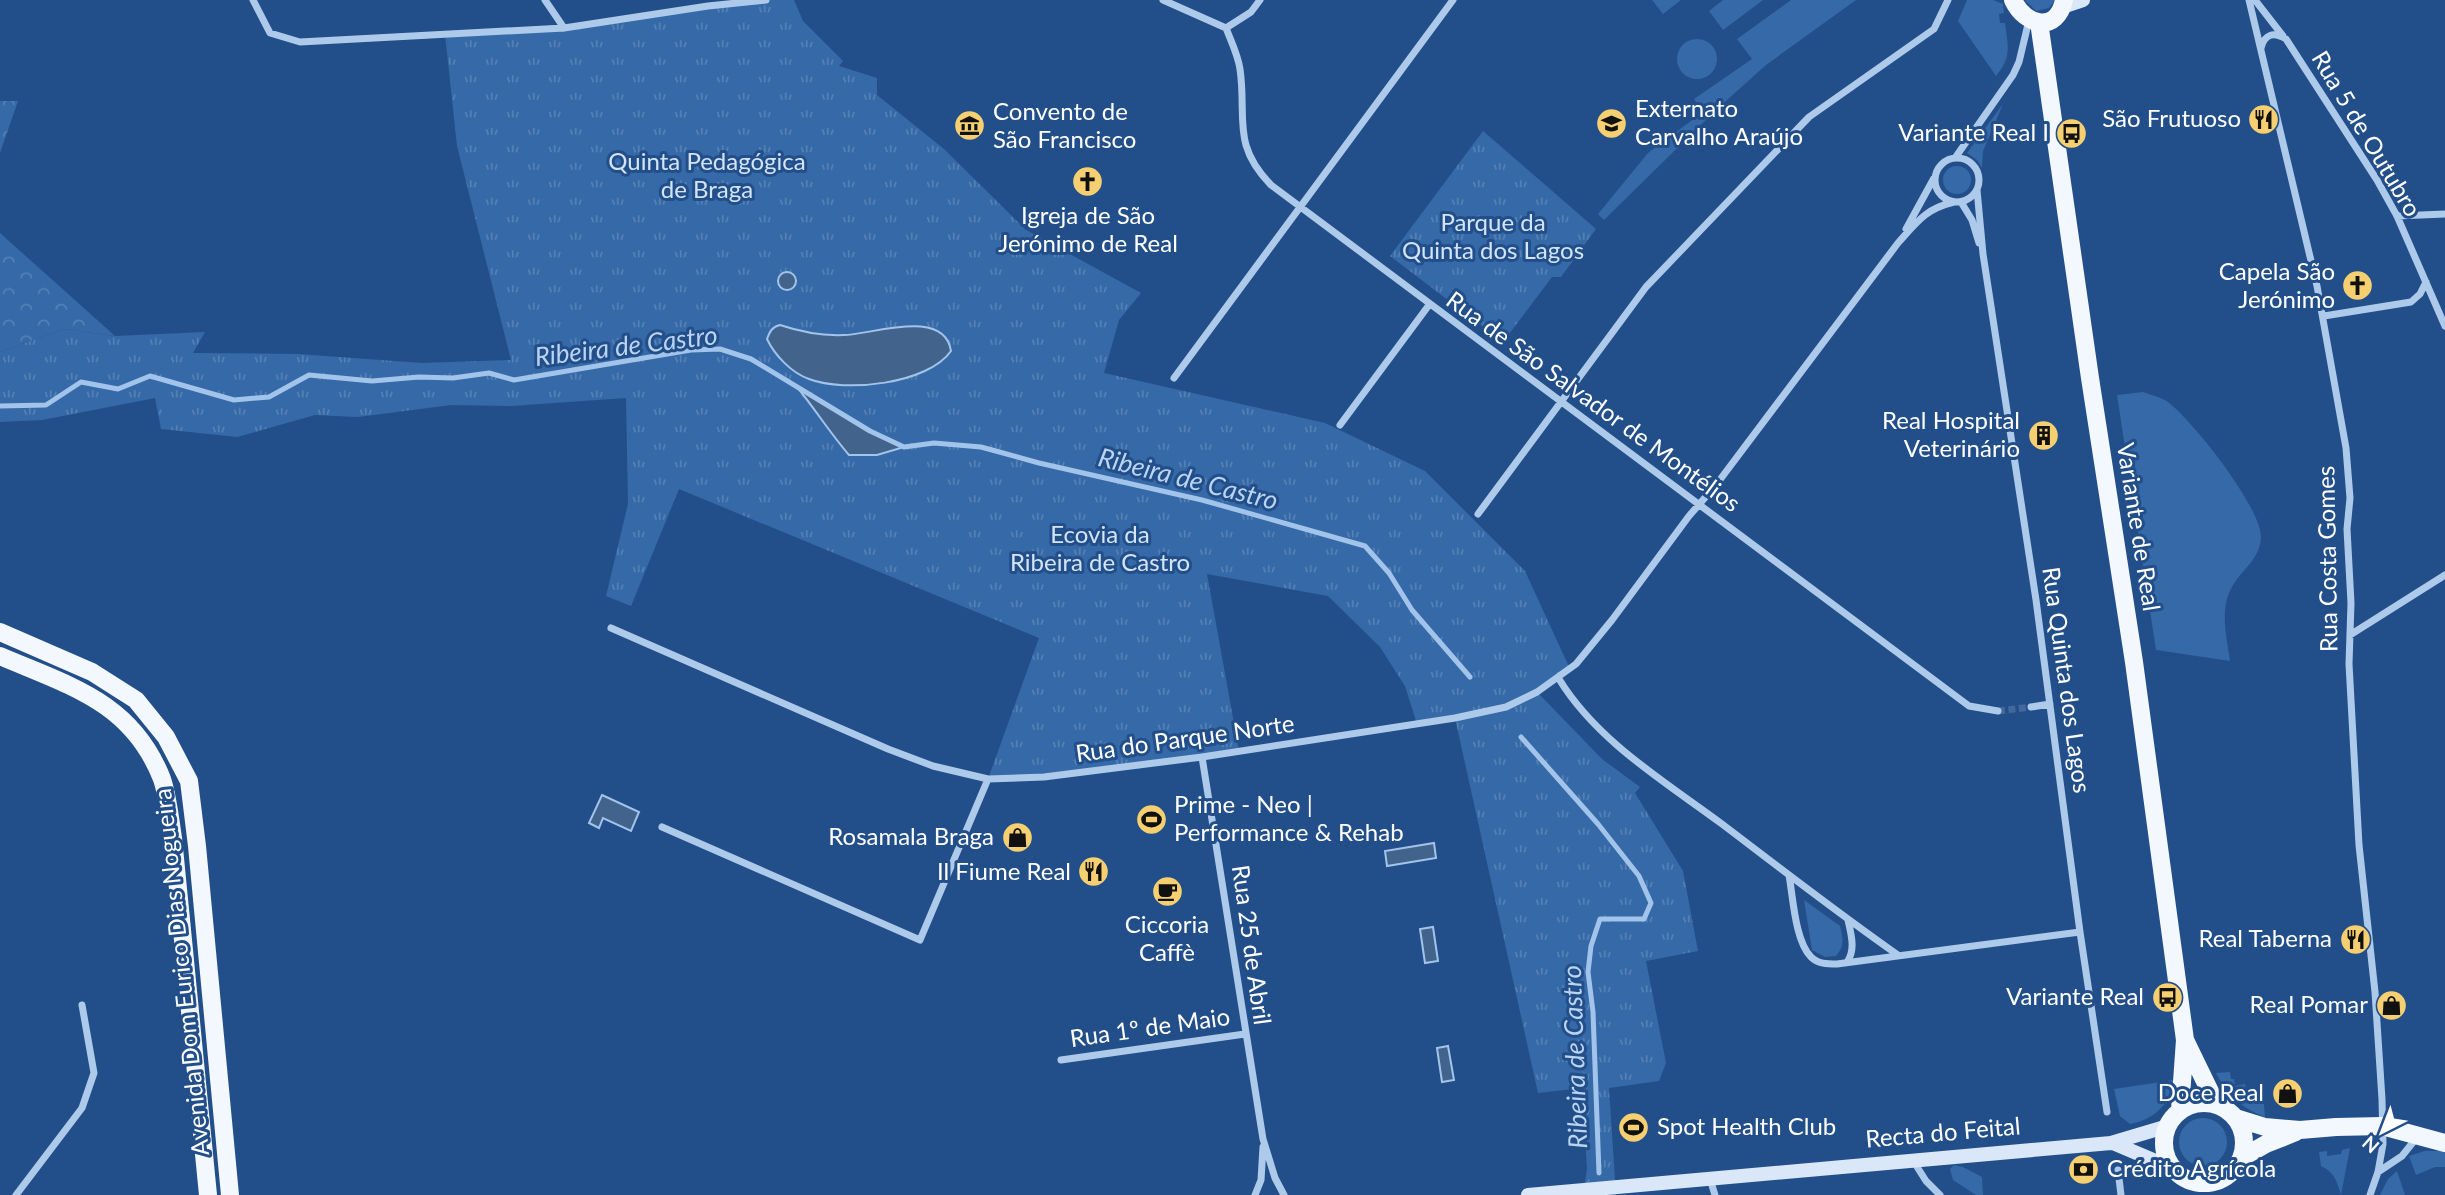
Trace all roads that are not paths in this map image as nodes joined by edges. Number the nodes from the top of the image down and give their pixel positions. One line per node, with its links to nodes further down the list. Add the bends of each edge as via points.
1 (253, 0): 13 (street, via 270,33 300,42)
2 (545, 0): 13 (street)
3 (766, 0): 13 (street)
4 (1163, 0): 14 (street)
5 (1260, 0): 14 (street, via 1251,12)
6 (1453, 0): 21 (street)
7 (1948, 0): 31 (street, via 1934,29 1809,117 1646,287)
8 (2013, 0): 12 (main road, via 2021,15)
9 (2083, 0): 11 (street)
10 (2252, 0): 15 (street, Rua 5 de Outubro); 16 (street, Rua Costa Gomes)
11 (2063, 4): 12 (main road, via 2048,21)
12 (2034, 21): 17 (street, via 2013,75); 54 (main road, Variante de Real, via 2134,662)
13 (564, 28)
14 (1226, 28): 21 (street, Rua de São Salvador de Montélios, via 1240,68 1247,152 1257,171)
15 (2286, 39): 16 (street, Rua 5 de Outubro, via 2272,34); 23 (street, Rua 5 de Outubro)
16 (2260, 50): 28 (street, Rua Costa Gomes)
17 (1955, 158): 18 (street, via 1943,163); 19 (street, via 1970,161 1977,169)
18 (1936, 174): 20 (street, via 1940,194); 24 (street)
19 (1977, 190): 20 (street, via 1971,198); 25 (street)
20 (1957, 202): 24 (street, via 1924,213); 25 (street, via 1972,220)
21 (1301, 208): 27 (street, Rua de São Salvador de Montélios); 30 (street)
22 (2445, 214): 23 (street)
23 (2397, 216): 26 (street, Rua 5 de Outubro)
24 (1898, 243): 33 (street, Rua do Parque Norte)
25 (1983, 254): 41 (street, Rua Quinta dos Lagos)
26 (2426, 282): 28 (street, via 2420,294 2404,305); 29 (street, Rua 5 de Outubro)
27 (1429, 305): 31 (street, Rua de São Salvador de Montélios); 32 (street)
28 (2324, 316): 38 (street, Rua Costa Gomes, via 2346,448)
29 (2445, 326)
30 (1174, 378)
31 (1561, 402): 33 (street, Rua de São Salvador de Montélios); 34 (street)
32 (1340, 425)
33 (1700, 505): 40 (street, Rua do Parque Norte, via 1612,621); 43 (street, Rua de São Salvador de Montélios, via 1969,706)
34 (1478, 514)
35 (2445, 575): 38 (street)
36 (611, 628): 45 (street, Rua do Parque Norte, via 888,749)
37 (0, 632): 76 (main road, Avenida Dom Eurico Dias Nogueira, via 92,672 136,700 166,737 188,781)
38 (2350, 635): 61 (street, Rua Costa Gomes, via 2359,845 2377,1022)
39 (0, 656): 75 (main road, Avenida Dom Eurico Dias Nogueira, via 89,695 122,717 148,749 163,782 173,838)
40 (1559, 679): 44 (street, Rua do Parque Norte, via 1506,707 1480,713); 47 (street, via 1574,704 1616,745)
41 (2050, 704): 42 (street); 49 (street, Rua Quinta dos Lagos)
42 (2031, 707)
43 (1998, 711)
44 (1202, 757): 45 (street, Rua do Parque Norte, via 1044,777); 53 (street, Rua 25 de Abril)
45 (988, 779): 46 (street, via 920,940)
46 (662, 827)
47 (1789, 874): 48 (street); 51 (street, via 1801,943 1823,964)
48 (1848, 920): 50 (street); 51 (street, via 1852,956)
49 (2080, 932): 50 (street); 58 (street, Rua Quinta dos Lagos)
50 (1898, 955): 51 (street)
51 (1847, 962)
52 (82, 1005): 74 (street, via 94,1073 82,1108)
53 (1245, 1034): 55 (street, Rua 1º de Maio); 64 (street, Rua 25 de Abril)
54 (2185, 1040): 56 (main road, Variante de Real); 57 (main road, Variante de Real)
55 (1061, 1060)
56 (2216, 1104): 57 (main road, via 2202,1102); 59 (main road)
57 (2179, 1110): 60 (main road)
58 (2107, 1112)
59 (2235, 1118): 62 (main road); 67 (main road, via 2244,1136)
60 (2168, 1126): 65 (street, Recta do Feital); 70 (main road, via 2162,1145)
61 (2382, 1126): 62 (main road); 63 (main road); 71 (street, Rua Costa Gomes)
62 (2300, 1130): 67 (main road)
63 (2419, 1135): 66 (main road); 71 (street, via 2402,1156)
64 (1263, 1139): 77 (street, Rua 25 de Abril, via 1261,1180); 78 (street, Rua 25 de Abril)
65 (2111, 1143): 68 (street, Recta do Feital); 70 (street, Recta do Feital)
66 (2445, 1143)
67 (2243, 1157): 72 (main road)
68 (1914, 1161): 73 (street, Recta do Feital); 81 (street)
69 (2118, 1170): 82 (street)
70 (2177, 1172): 72 (main road, Recta do Feital, via 2194,1183); 83 (main road)
71 (2378, 1172): 85 (street, Rua Costa Gomes)
72 (2231, 1173): 84 (main road)
73 (1709, 1178): 79 (street, Recta do Feital); 80 (street)
74 (16, 1195)
75 (208, 1195)
76 (230, 1195)
77 (1255, 1195)
78 (1284, 1195)
79 (1528, 1195)
80 (1715, 1195)
81 (1940, 1195)
82 (2121, 1195)
83 (2195, 1195)
84 (2224, 1195)
85 (2370, 1195)

